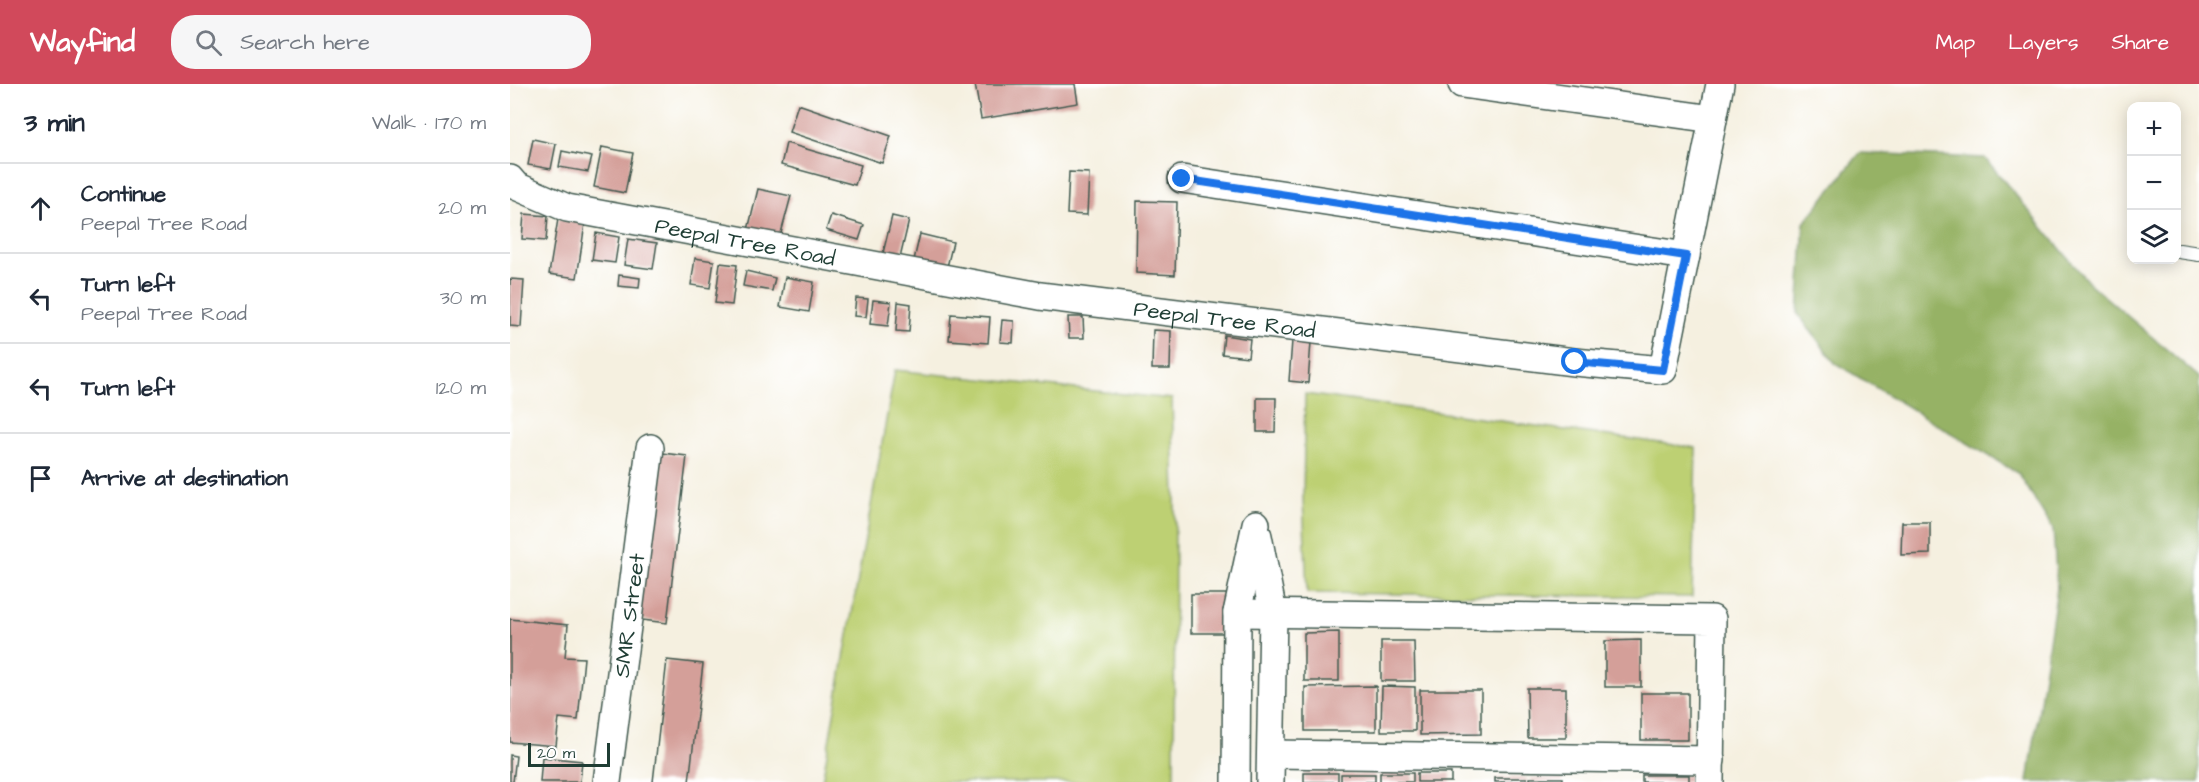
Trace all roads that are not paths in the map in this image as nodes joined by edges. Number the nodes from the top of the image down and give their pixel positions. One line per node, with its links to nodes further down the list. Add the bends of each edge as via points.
1 (1462, 84): 3 (street)
2 (1720, 84): 3 (street, Peepal Tree Road)
3 (1713, 119): 8 (street, Peepal Tree Road)
4 (510, 179): 8 (street, Peepal Tree Road, via 516,186 567,208 1040,296 1663,370)
5 (1182, 179): 8 (street)
6 (2181, 251): 7 (lane)
7 (2199, 254)
8 (1686, 256)
9 (650, 448): 14 (street, SMR Street)
10 (1237, 613): 11 (street); 11 (street, via 1256,524); 15 (street)
11 (1273, 613): 12 (street); 13 (street, via 1712,619)
12 (1271, 754): 13 (street); 16 (street)
13 (1710, 771)
14 (607, 782)
15 (1236, 782)
16 (1270, 782)

